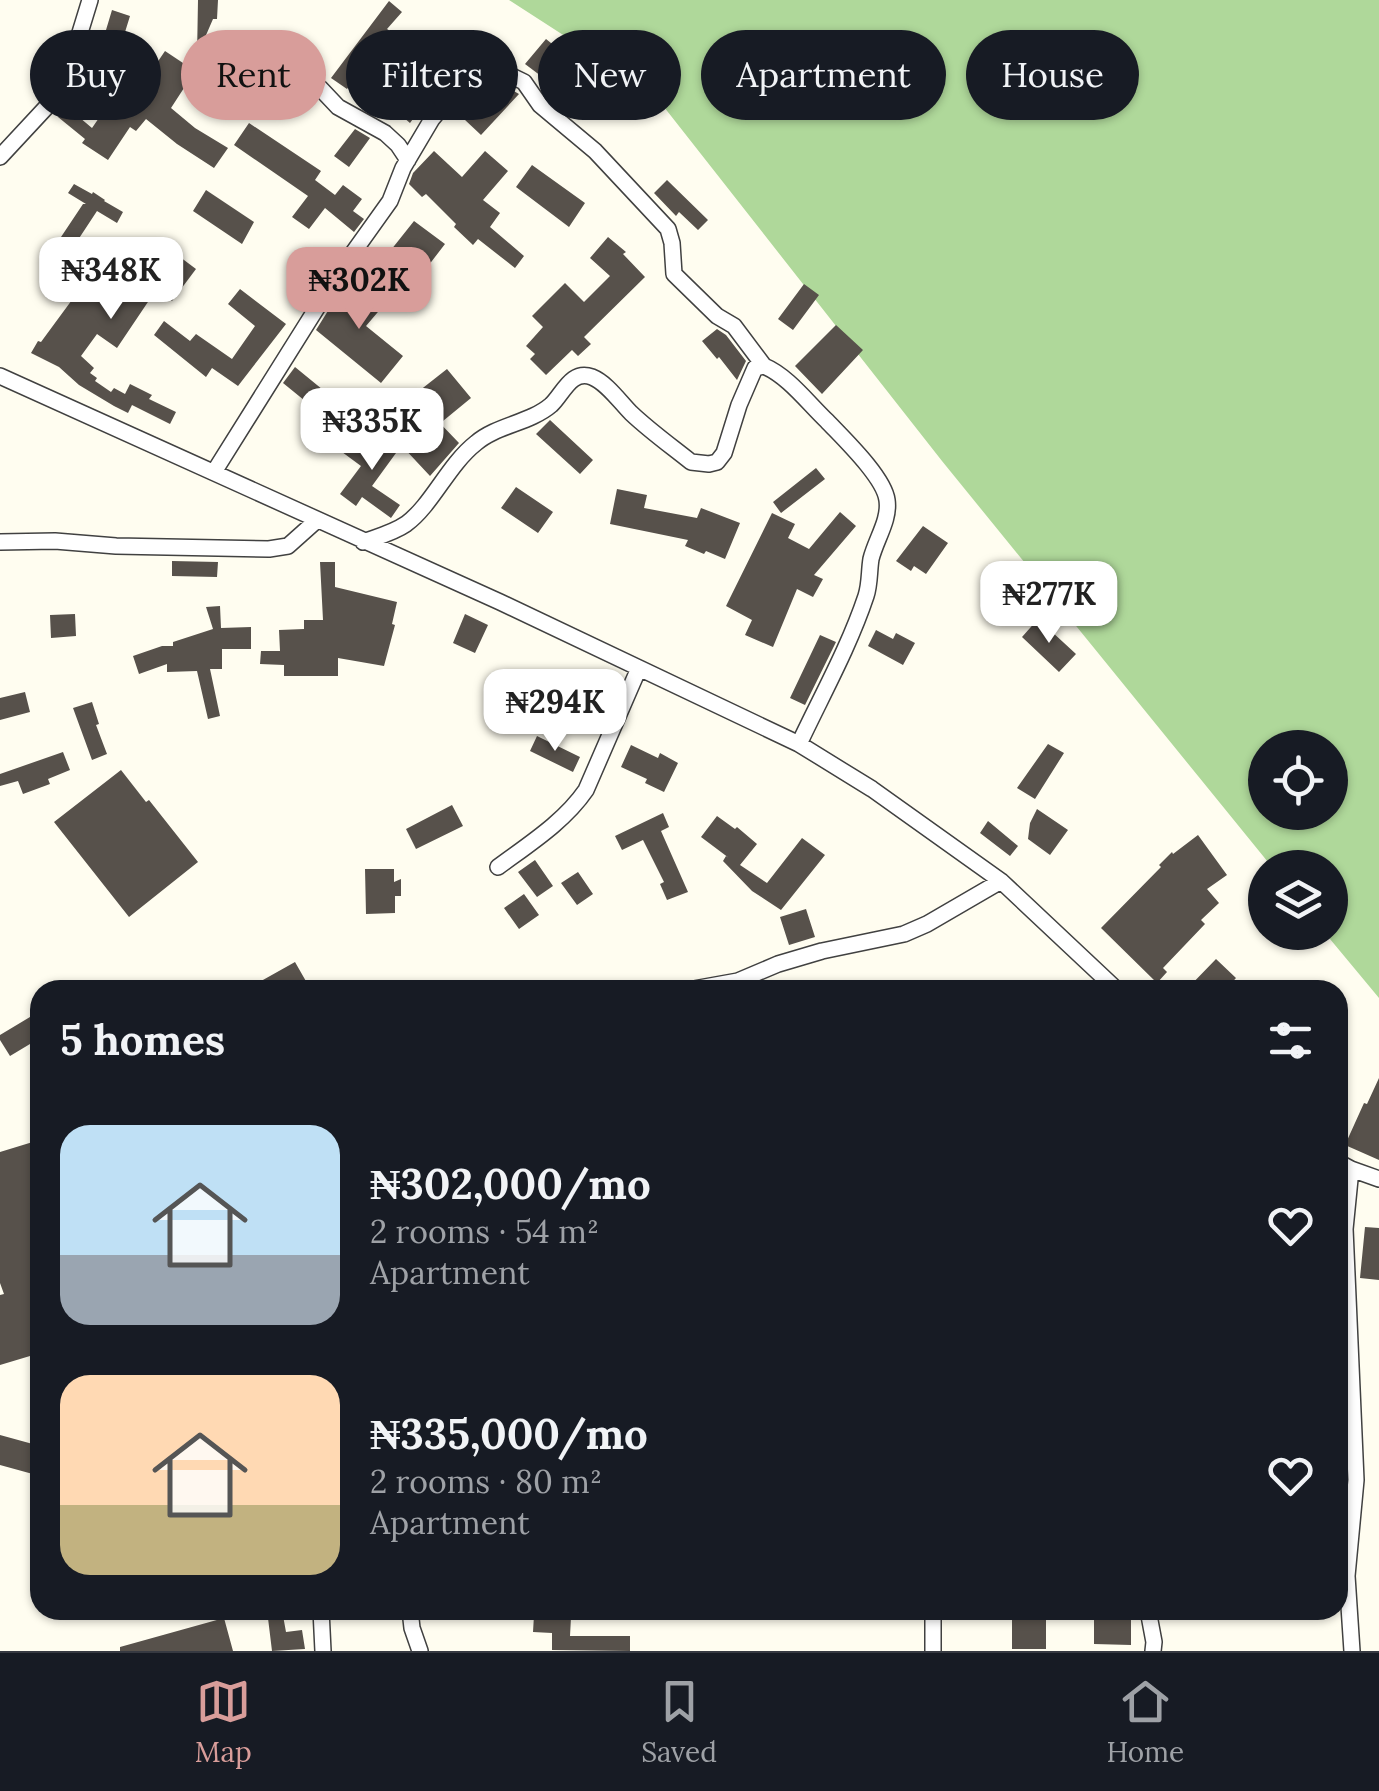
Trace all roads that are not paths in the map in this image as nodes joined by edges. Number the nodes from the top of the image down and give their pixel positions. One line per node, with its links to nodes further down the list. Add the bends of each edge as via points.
1 (90, 0): 3 (street, via 53,100)
2 (326, 94): 4 (street, via 385,133)
3 (0, 157)
4 (408, 160): 5 (street, via 466,79 490,64 524,82 668,228 674,274 734,326); 7 (street, via 390,201)
5 (764, 366): 10 (street, via 755,368 717,462 691,462 602,384 578,376 552,404 478,441 408,523); 12 (street, via 797,390 860,456 887,500 866,596)
6 (0, 376): 7 (street)
7 (214, 472): 8 (street)
8 (316, 521): 9 (street, via 288,546 269,550); 10 (street)
9 (0, 542)
10 (363, 542): 11 (street)
11 (639, 668): 12 (street); 13 (street, via 586,790)
12 (799, 744): 14 (street)
13 (498, 867)
14 (1001, 881): 15 (street, via 904,934 822,951); 16 (street)
15 (740, 980)
16 (1105, 980)
17 (1348, 1167): 18 (street)
18 (1379, 1179)
19 (1348, 1386): 20 (street, via 1356,1480)
20 (1348, 1565)
21 (1348, 1591): 30 (street)
22 (321, 1620): 26 (street)
23 (411, 1620): 27 (street)
24 (932, 1620): 28 (street)
25 (1150, 1620): 29 (street)
26 (323, 1651)
27 (420, 1651)
28 (933, 1651)
29 (1153, 1651)
30 (1352, 1651)

